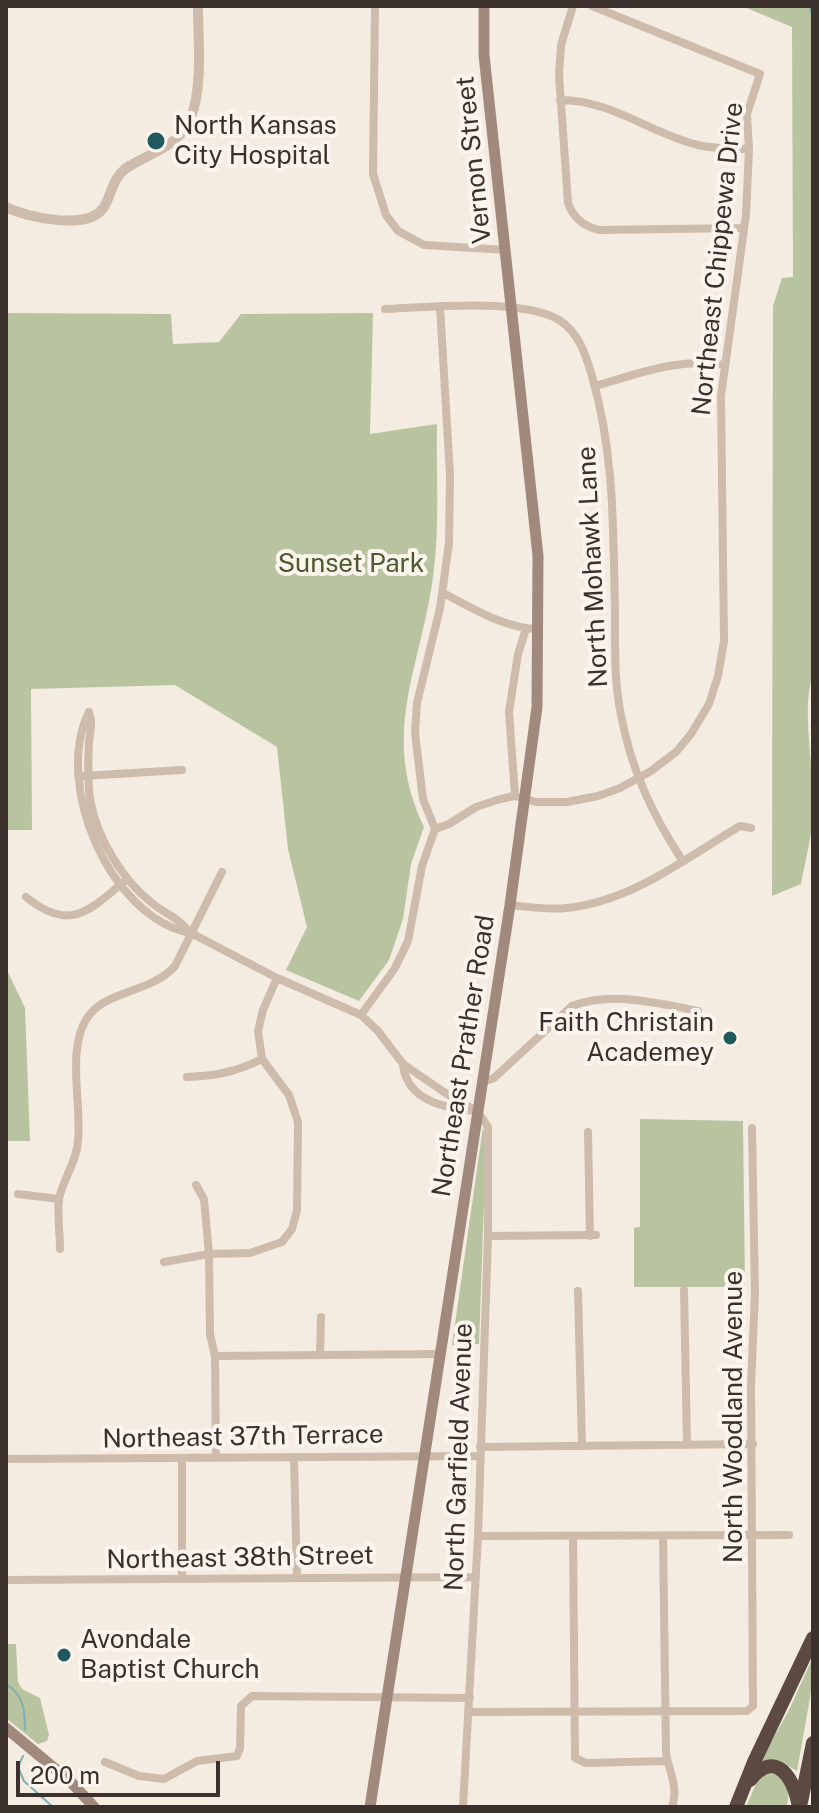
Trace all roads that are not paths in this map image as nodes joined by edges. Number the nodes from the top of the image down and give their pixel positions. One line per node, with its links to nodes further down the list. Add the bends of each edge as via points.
1 (198, 6): 8 (street, via 197,94 193,114 178,138 125,169 105,206 87,220 39,217)
2 (375, 6): 10 (street, via 373,174 386,215 398,231 424,245)
3 (484, 6): 10 (main road, Vernon Street, via 484,55)
4 (573, 6): 6 (street, via 561,45)
5 (592, 6): 7 (street, Northeast Chippewa Drive, via 760,74 747,114)
6 (560, 100): 7 (street, via 598,104 697,145); 9 (street, via 568,203 582,224 599,230)
7 (749, 149): 9 (street, Northeast Chippewa Drive)
8 (6, 207)
9 (744, 228): 14 (street, Northeast Chippewa Drive)
10 (506, 250): 13 (main road, Vernon Street)
11 (440, 307): 12 (street, North Mohawk Lane); 13 (street, North Mohawk Lane); 16 (street, via 451,502)
12 (385, 309)
13 (512, 309): 15 (street, North Mohawk Lane, via 541,312 566,325 582,346); 18 (main road, Northeast Prather Road, via 538,556)
14 (724, 365): 15 (street, via 675,363); 22 (street, Northeast Chippewa Drive, via 720,667 709,704 691,734 676,752)
15 (595, 386): 22 (street, North Mohawk Lane, via 612,479 619,700)
16 (443, 593): 17 (street); 25 (street, via 415,716 423,799)
17 (526, 629): 18 (street); 23 (street, via 509,712)
18 (539, 629): 23 (main road, Northeast Prather Road, via 537,707)
19 (182, 770): 20 (street)
20 (89, 776): 21 (street); 21 (street, via 89,712); 28 (street, via 99,829)
21 (79, 777): 28 (street, via 94,842)
22 (637, 779): 23 (street, Northeast Chippewa Drive, via 585,800); 26 (street, North Mohawk Lane)
23 (520, 798): 25 (street, Northeast Chippewa Drive, via 482,804); 30 (main road, Northeast Prather Road)
24 (751, 828): 26 (street, via 740,826)
25 (435, 829): 34 (street, via 408,941)
26 (682, 860): 30 (street, via 605,901 554,909)
27 (222, 872): 31 (street)
28 (125, 881): 29 (street, via 72,916 44,912); 31 (street)
29 (26, 897)
30 (510, 905): 38 (main road, Northeast Prather Road)
31 (191, 933): 32 (street); 44 (street, via 166,977 102,1005 84,1024 77,1045 77,1152)
32 (277, 978): 34 (street); 35 (street, via 258,1031)
33 (698, 1011): 38 (street, via 640,999 587,1001 572,1006 494,1078)
34 (361, 1015): 36 (street)
35 (262, 1059): 37 (street, via 217,1076); 47 (street, via 289,1095 298,1122 297,1211 282,1242 250,1253)
36 (403, 1064): 39 (street); 39 (street, via 404,1079 430,1101)
37 (187, 1077)
38 (483, 1082): 39 (main road, Northeast Prather Road)
39 (478, 1112): 45 (street, North Garfield Avenue, via 490,1138); 52 (main road, Northeast Prather Road)
40 (752, 1128): 55 (street, North Woodland Avenue)
41 (588, 1132): 45 (street, via 593,1236)
42 (196, 1185): 47 (street, via 204,1199)
43 (18, 1194): 44 (street)
44 (59, 1199): 46 (street)
45 (488, 1236): 58 (street, North Garfield Avenue)
46 (60, 1249)
47 (209, 1254): 48 (street); 54 (street)
48 (164, 1262)
49 (684, 1290): 56 (street)
50 (578, 1291): 57 (street)
51 (321, 1317): 53 (street)
52 (441, 1354): 53 (street); 59 (main road, Northeast Prather Road)
53 (320, 1355): 54 (street)
54 (215, 1356): 62 (street)
55 (753, 1444): 56 (street, Northeast 37th Terrace); 68 (street, North Woodland Avenue)
56 (687, 1445): 57 (street, Northeast 37th Terrace)
57 (582, 1446): 58 (street, Northeast 37th Terrace)
58 (480, 1451): 59 (street, Northeast 37th Terrace); 65 (street, North Garfield Avenue)
59 (425, 1455): 60 (street, Northeast 37th Terrace); 69 (main road, Northeast Prather Road)
60 (294, 1457): 62 (street, Northeast 37th Terrace); 70 (street)
61 (182, 1458): 62 (street, Northeast 37th Terrace); 63 (street, Northeast 37th Terrace); 72 (street)
62 (216, 1458)
63 (6, 1459)
64 (789, 1535): 68 (street)
65 (478, 1536): 66 (street); 71 (street, North Garfield Avenue)
66 (573, 1536): 67 (street); 79 (street)
67 (663, 1536): 68 (street); 77 (street)
68 (753, 1536): 77 (street, North Woodland Avenue, via 753,1706 747,1711)
69 (406, 1576): 70 (street, Northeast 38th Street); 71 (street, Northeast 38th Street); 75 (main road, Northeast Prather Road)
70 (297, 1577): 72 (street, Northeast 38th Street)
71 (475, 1577): 76 (street, North Garfield Avenue)
72 (182, 1578): 73 (street, Northeast 38th Street)
73 (6, 1580)
74 (813, 1638): 84 (highway)
75 (388, 1697): 76 (street); 83 (street, via 248,1698 241,1706 237,1756 207,1758 155,1779); 86 (main road, Northeast Prather Road)
76 (470, 1698): 78 (street, North Garfield Avenue)
77 (664, 1711): 79 (street); 82 (street)
78 (469, 1712): 79 (street); 87 (street, North Garfield Avenue)
79 (573, 1712): 82 (street, via 577,1761)
80 (6, 1728): 85 (main road)
81 (813, 1743): 90 (highway)
82 (667, 1761): 88 (street, via 674,1776)
83 (105, 1762)
84 (745, 1787): 89 (highway); 90 (highway, via 759,1771 779,1768 790,1777)
85 (94, 1807)
86 (370, 1807)
87 (463, 1807)
88 (672, 1807)
89 (736, 1807)
90 (799, 1807)

